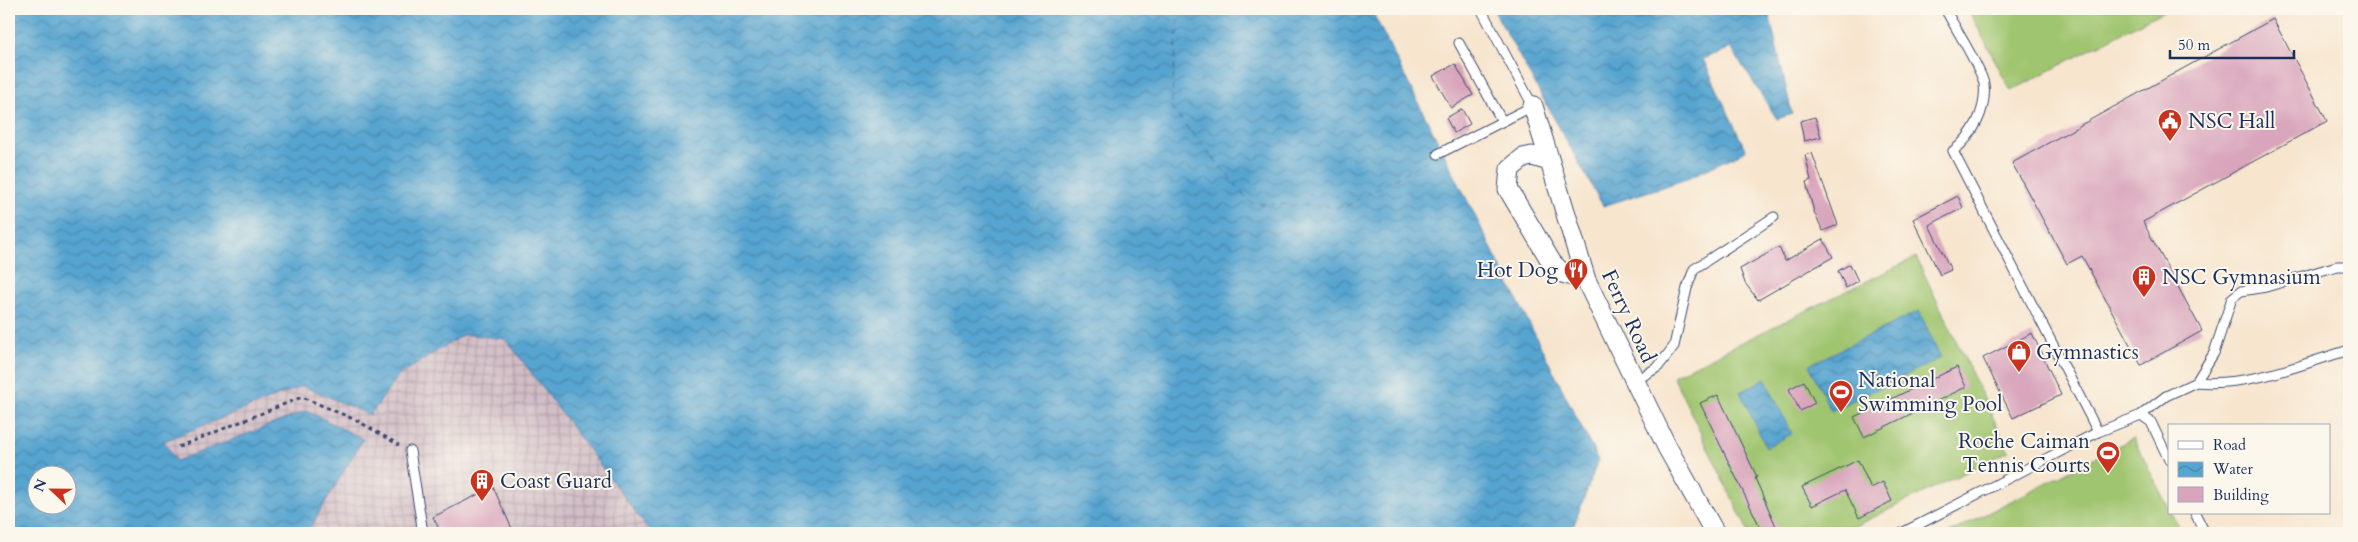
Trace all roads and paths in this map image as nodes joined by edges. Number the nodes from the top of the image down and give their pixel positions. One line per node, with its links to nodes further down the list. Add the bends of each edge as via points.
1 (1480, 9): 4 (lane)
2 (1945, 9): 15 (lane, via 1984,82 1978,121 1966,142 1953,151)
3 (1459, 43): 5 (lane)
4 (1533, 106): 5 (lane); 7 (street, Ferry Road)
5 (1502, 121): 6 (lane)
6 (1438, 154)
7 (1549, 161): 10 (street, Ferry Road); 10 (street, via 1532,156 1515,164 1510,169 1508,189 1552,263 1562,273)
8 (1774, 217): 12 (lane, via 1694,269 1674,346 1658,367)
9 (2349, 266): 13 (lane, via 2337,266 2266,287 2252,288 2232,298 2214,353)
10 (1586, 280): 12 (street, Ferry Road)
11 (2349, 350): 13 (lane, via 2264,376 2220,384)
12 (1635, 381): 21 (street, Ferry Road)
13 (2196, 382): 14 (lane, via 2166,396)
14 (2142, 415): 15 (lane); 18 (lane, via 2151,422)
15 (2098, 432): 22 (lane)
16 (178, 447): 17 (path, via 302,397 358,421)
17 (410, 451): 20 (lane)
18 (2168, 458)
19 (2196, 514): 23 (lane)
20 (424, 533)
21 (1715, 533)
22 (1902, 533)
23 (2205, 533)

